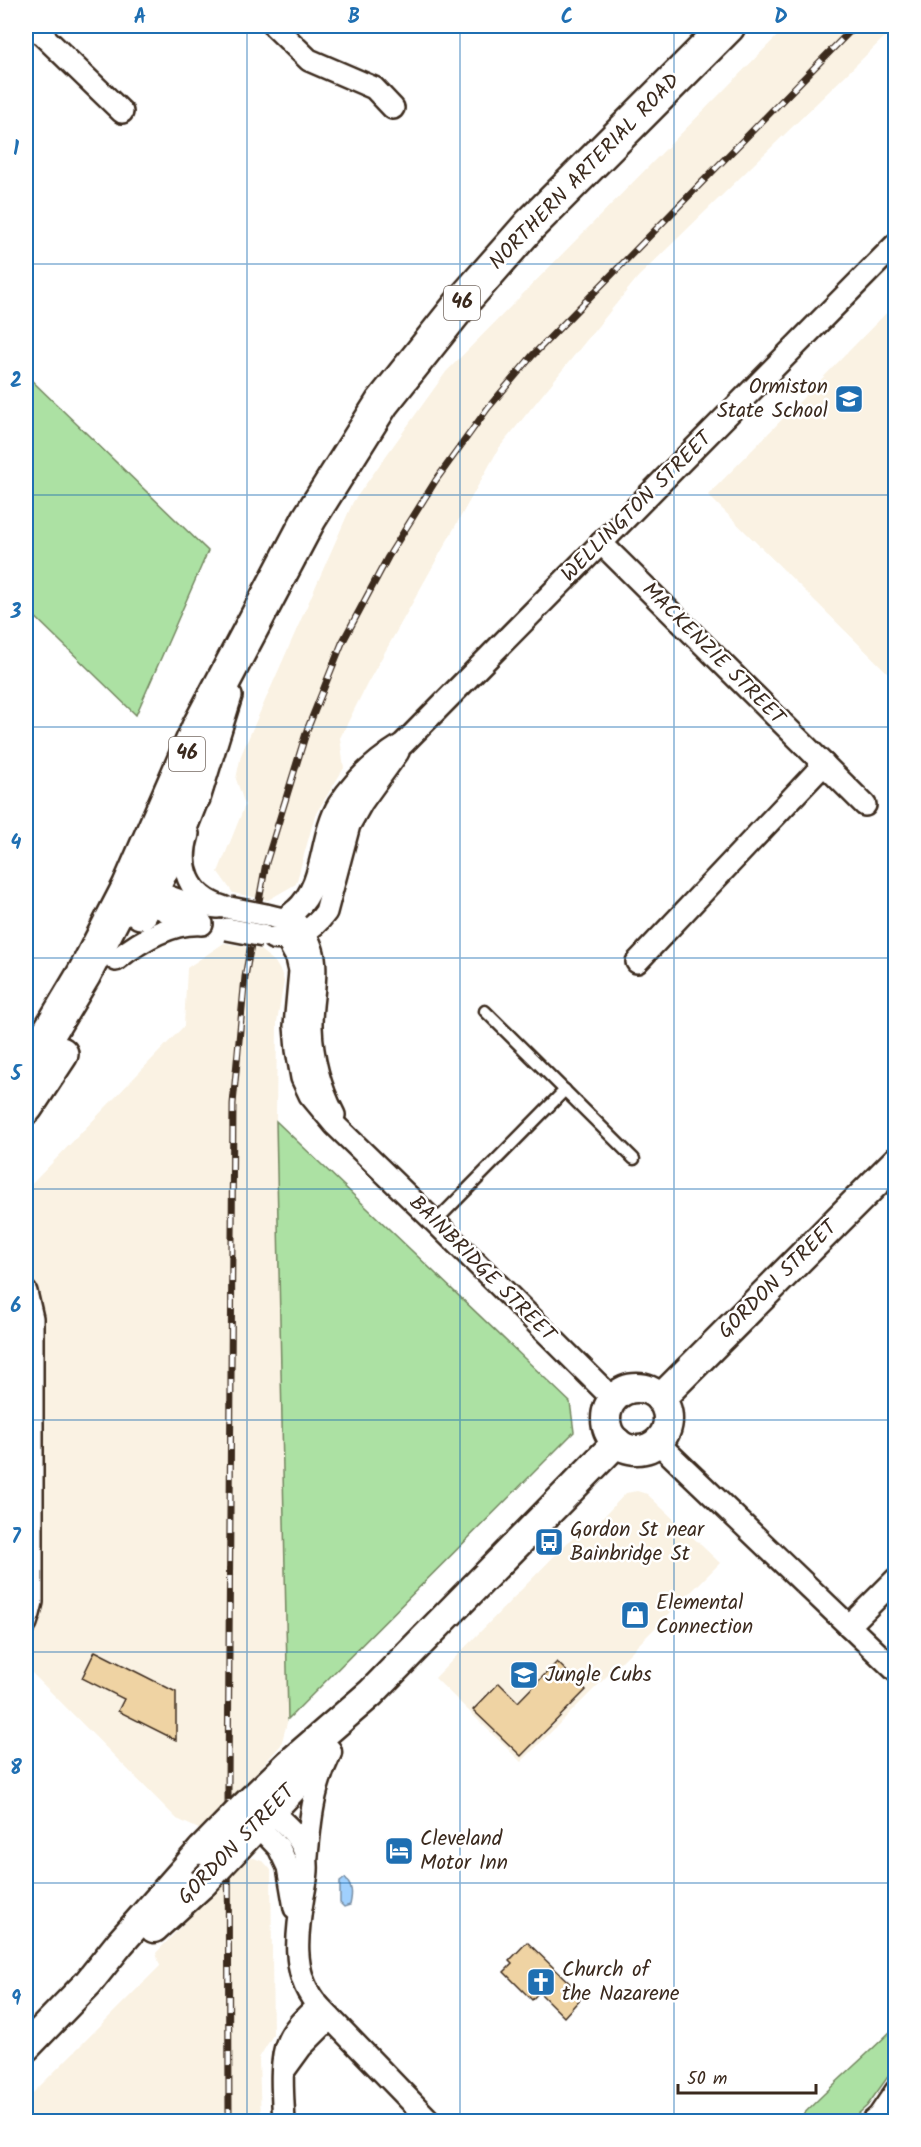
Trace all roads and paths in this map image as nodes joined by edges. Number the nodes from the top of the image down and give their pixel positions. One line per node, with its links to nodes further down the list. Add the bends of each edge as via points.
1 (33, 26): 5 (street)
2 (274, 26): 4 (street, via 309,60 374,88)
3 (728, 26): 8 (main road, NORTHERN ARTERIAL ROAD / 46, via 530,225 382,403 309,519)
4 (393, 108)
5 (122, 112)
6 (896, 244): 7 (street, WELLINGTON STREET)
7 (601, 543): 10 (street, WELLINGTON STREET); 11 (street, MACKENZIE STREET)
8 (254, 626): 9 (main road, NORTHERN ARTERIAL ROAD / 46); 13 (main road, NORTHERN ARTERIAL ROAD / 46, via 198,729)
9 (231, 696): 13 (main road, NORTHERN ARTERIAL ROAD / 46, via 177,834); 14 (street, via 183,852 184,869 195,889 207,900)
10 (403, 744): 15 (street, WELLINGTON STREET, via 368,769 338,806 314,885); 18 (street, WELLINGTON STREET, via 349,825 326,912 318,924)
11 (824, 764): 12 (street, MACKENZIE STREET); 20 (street)
12 (865, 805)
13 (142, 893): 14 (street); 16 (street, via 175,915); 19 (main road, NORTHERN ARTERIAL ROAD / 46); 22 (main road, 46, via 84,974)
14 (226, 908): 17 (street, bridge)
15 (289, 916): 17 (street); 18 (street)
16 (202, 924): 17 (street, bridge, via 227,929); 19 (street, via 163,931)
17 (264, 926): 18 (street)
18 (295, 935): 27 (street, BAINBRIDGE STREET, via 312,948 316,970 311,1026 316,1069 327,1100 351,1141)
19 (116, 960): 24 (main road, NORTHERN ARTERIAL ROAD / 46, via 79,1027)
20 (637, 962)
21 (485, 1011): 23 (lane)
22 (26, 1071)
23 (565, 1090): 25 (lane); 27 (lane)
24 (26, 1107)
25 (634, 1159)
26 (896, 1161): 30 (street, GORDON STREET)
27 (435, 1222): 29 (street, BAINBRIDGE STREET)
28 (26, 1292): 34 (street, via 32,1318 32,1602)
29 (613, 1398): 30 (street, via 640,1388); 31 (street, via 606,1421)
30 (660, 1399): 32 (street, via 668,1416)
31 (616, 1442): 32 (street, via 633,1450); 37 (street, GORDON STREET)
32 (657, 1442): 35 (street)
33 (896, 1579): 35 (street)
34 (26, 1623)
35 (849, 1626): 36 (street)
36 (896, 1671)
37 (371, 1693): 38 (street, GORDON STREET); 39 (street, GORDON STREET, via 289,1764)
38 (336, 1742): 39 (street, GORDON STREET); 40 (street, via 315,1789)
39 (252, 1819): 40 (street, via 299,1838); 41 (street, via 279,1848 288,1868); 42 (street, GORDON STREET, bridge, via 202,1883 141,1941); 42 (street, GORDON STREET, bridge, via 202,1850)
40 (307, 1865): 41 (street)
41 (299, 1924): 43 (street, via 301,1976)
42 (88, 1983): 44 (street, GORDON STREET)
43 (324, 2011): 46 (street, via 296,2029 287,2042 282,2079); 47 (street)
44 (26, 2047)
45 (896, 2091): 48 (street)
46 (284, 2121)
47 (431, 2121)
48 (872, 2121)

